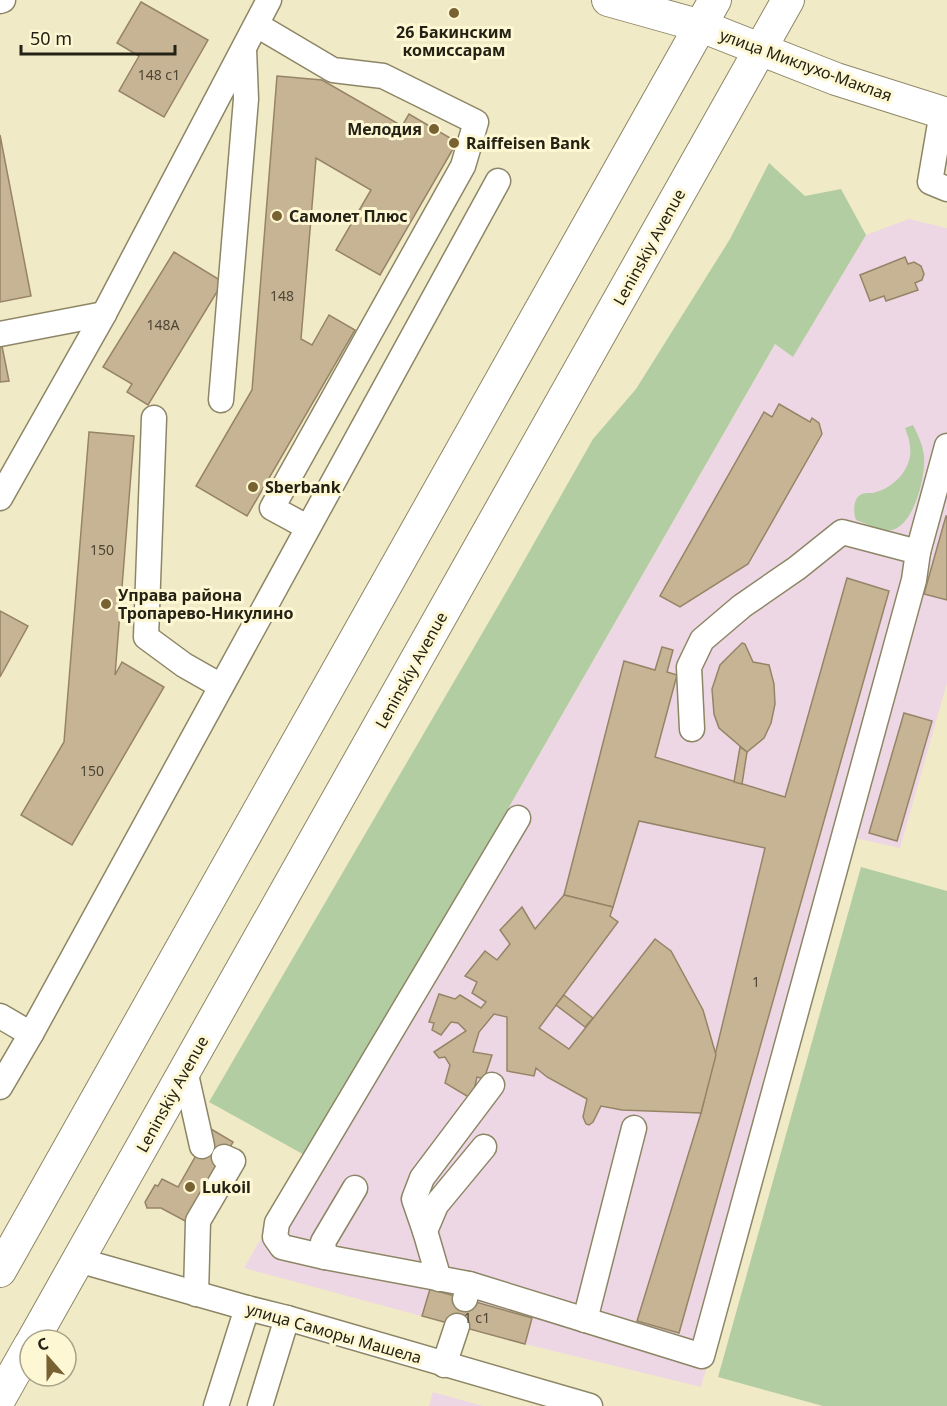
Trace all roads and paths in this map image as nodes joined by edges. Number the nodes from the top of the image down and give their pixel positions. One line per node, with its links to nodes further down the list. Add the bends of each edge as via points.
1 (269, 0): 5 (street)
2 (608, 0): 4 (main road, улица Миклухо-Маклая)
3 (788, 0): 7 (main road, Leninskiy Avenue)
4 (708, 13): 7 (main road, улица Миклухо-Маклая); 35 (main road)
5 (257, 25): 6 (street); 17 (street, via 333,70 383,76 476,122 463,166 272,508)
6 (244, 49): 11 (street); 13 (street, via 246,99)
7 (760, 49): 8 (main road, улица Миклухо-Маклая, via 836,80); 24 (main road, Leninskiy Avenue)
8 (945, 113): 10 (street, via 930,182)
9 (498, 181): 17 (street)
10 (947, 189)
11 (104, 314): 12 (street); 16 (street)
12 (0, 334)
13 (221, 400)
14 (153, 418): 19 (street, via 146,637)
15 (947, 446): 18 (street)
16 (0, 498)
17 (307, 527): 19 (street)
18 (918, 552): 20 (street, via 842,532 742,606 702,640 689,667); 40 (street, via 914,580 702,1356)
19 (221, 686): 23 (street)
20 (692, 729)
21 (518, 818): 33 (street, via 277,1223 275,1237 282,1247)
22 (0, 1016): 23 (street)
23 (32, 1034): 26 (street)
24 (185, 1070): 28 (street); 34 (main road, Leninskiy Avenue)
25 (492, 1085): 32 (street, via 422,1178 414,1199)
26 (0, 1088)
27 (634, 1128): 40 (street)
28 (201, 1146)
29 (484, 1147): 32 (street, via 436,1205)
30 (224, 1158): 37 (street, via 233,1161 198,1221)
31 (355, 1188): 33 (street, via 323,1242)
32 (425, 1231): 36 (street)
33 (325, 1257): 36 (street)
34 (78, 1260): 37 (street, улица Саморы Машела); 42 (main road, Leninskiy Avenue)
35 (0, 1271)
36 (439, 1279): 40 (street, via 467,1292)
37 (195, 1294): 38 (street, улица Саморы Машела)
38 (247, 1308): 39 (street, улица Саморы Машела); 46 (street)
39 (287, 1318): 43 (street, улица Саморы Машела); 47 (street)
40 (585, 1320)
41 (457, 1326): 43 (street)
42 (40, 1328)
43 (444, 1365): 48 (street, улица Саморы Машела)
44 (18, 1366): 45 (main road)
45 (0, 1398)
46 (216, 1406)
47 (260, 1406)
48 (590, 1406)

